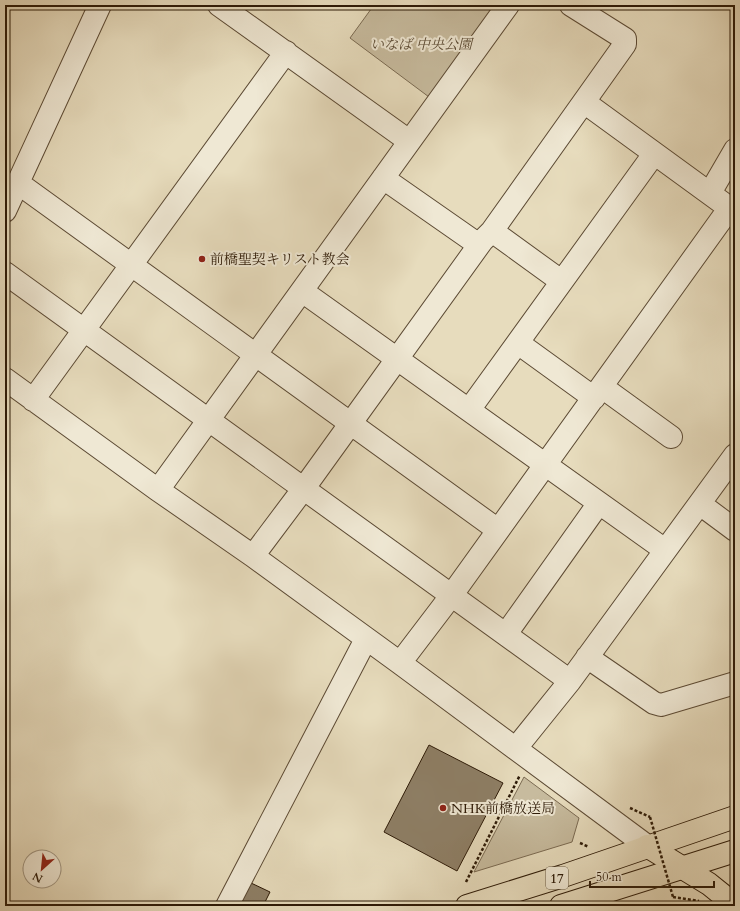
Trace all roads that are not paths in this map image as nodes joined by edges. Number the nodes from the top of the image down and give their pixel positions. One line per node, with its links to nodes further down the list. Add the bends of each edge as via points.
1 (100, 5): 11 (street)
2 (220, 5): 5 (street)
3 (508, 5): 7 (street)
4 (570, 5): 6 (street, via 625,39 625,44)
5 (286, 52): 7 (street); 15 (street)
6 (584, 102): 9 (street); 14 (street)
7 (409, 141): 10 (street)
8 (735, 150): 12 (street)
9 (654, 154): 12 (street); 17 (street)
10 (383, 178): 14 (street); 18 (street)
11 (18, 183): 13 (street); 15 (street)
12 (710, 194): 24 (street, via 724,204 726,213)
13 (5, 212)
14 (485, 238): 17 (street); 22 (street)
15 (131, 264): 19 (street); 21 (street)
16 (5, 273): 19 (street)
17 (561, 280): 20 (street)
18 (302, 291): 21 (street); 22 (street)
19 (84, 329): 25 (street); 27 (street)
20 (518, 343): 24 (street); 26 (street)
21 (256, 355): 27 (street); 28 (street)
22 (397, 359): 26 (street); 28 (street)
23 (5, 379): 25 (street)
24 (598, 392): 29 (street); 31 (street)
25 (33, 400): 33 (street)
26 (469, 410): 31 (street)
27 (210, 419): 32 (street); 33 (street)
28 (350, 423): 32 (street); 36 (street)
29 (671, 437)
30 (735, 455): 35 (street)
31 (544, 465): 34 (street); 36 (street)
32 (304, 488): 39 (street); 40 (street)
33 (158, 490): 39 (street)
34 (599, 503): 38 (street); 41 (street)
35 (700, 504): 37 (street); 38 (street)
36 (498, 530): 40 (street)
37 (735, 530)
38 (664, 550): 43 (street)
39 (253, 556): 42 (street)
40 (451, 596): 41 (street); 44 (street)
41 (506, 634): 45 (street)
42 (366, 639): 44 (street); 53 (street)
43 (587, 657): 45 (street); 46 (street, via 654,703 661,705)
44 (400, 663): 47 (street)
45 (570, 681): 47 (street)
46 (735, 683)
47 (516, 748): 49 (street)
48 (735, 817): 49 (main road, 17)
49 (647, 846): 51 (main road); 54 (main road, 17)
50 (735, 851): 51 (main road, 17)
51 (683, 868): 52 (main road, via 709,884); 55 (main road, 17)
52 (735, 905)
53 (227, 906)
54 (467, 906)
55 (561, 906)

